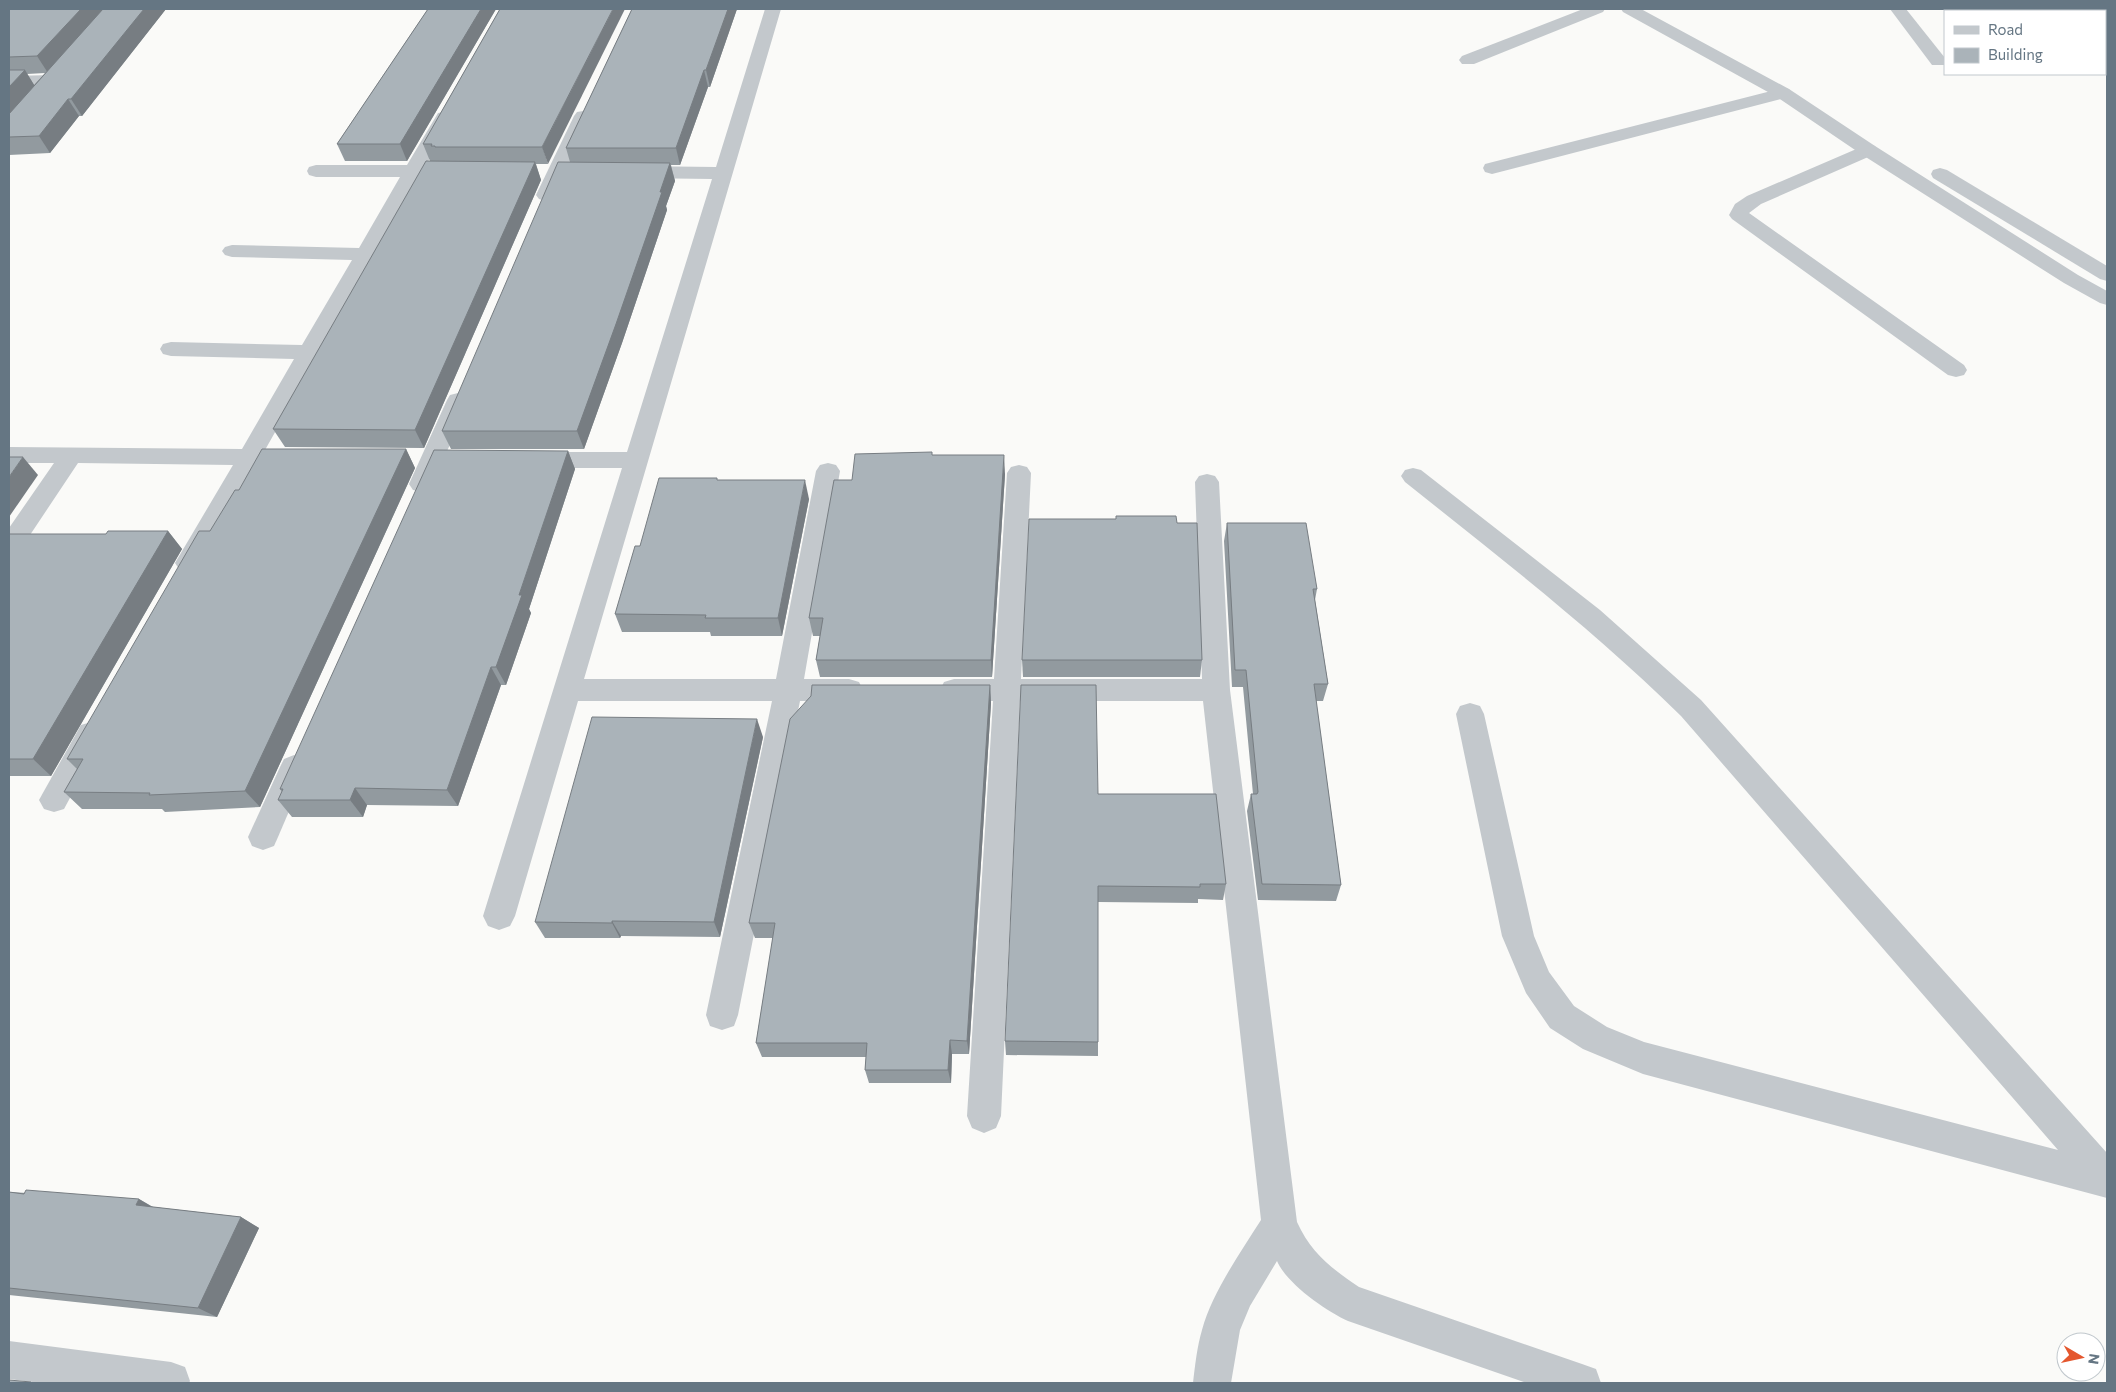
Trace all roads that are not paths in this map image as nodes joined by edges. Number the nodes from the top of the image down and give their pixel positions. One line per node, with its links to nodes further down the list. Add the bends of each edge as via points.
1 (773, 9): 21 (street)
2 (1597, 9): 6 (street)
3 (1629, 9): 12 (street)
4 (1661, 9): 25 (street, via 1794,83)
5 (1898, 9): 7 (street, via 1928,38)
6 (1468, 60)
7 (1938, 61)
8 (66, 66): 9 (street)
9 (54, 80): 10 (street); 13 (street)
10 (9, 81)
11 (456, 94): 18 (street)
12 (1783, 94): 15 (street); 16 (street)
13 (41, 95)
14 (593, 95): 22 (street)
15 (1868, 150): 26 (street); 29 (street, via 1754,200 1742,208 1740,215)
16 (1492, 168)
17 (316, 171): 18 (street)
18 (413, 171): 19 (street); 24 (street)
19 (441, 172)
20 (615, 172): 21 (street)
21 (724, 173): 36 (street)
22 (537, 217)
23 (232, 251): 24 (street)
24 (365, 254): 28 (street)
25 (2107, 275)
26 (2107, 299)
27 (171, 349): 28 (street)
28 (308, 352): 33 (street)
29 (1956, 370)
30 (468, 378): 41 (street)
31 (9, 455): 32 (street)
32 (72, 455): 33 (street); 42 (street)
33 (247, 457): 34 (street); 43 (street)
34 (286, 458)
35 (510, 459): 36 (street)
36 (637, 460): 44 (street)
37 (828, 472): 45 (street)
38 (1019, 473): 48 (street)
39 (1413, 476): 58 (street, via 1613,635 1691,708)
40 (1206, 482): 49 (street)
41 (412, 504)
42 (9, 547)
43 (180, 577)
44 (568, 690): 45 (street); 55 (street)
45 (788, 690): 46 (street); 56 (street)
46 (877, 690)
47 (927, 690): 48 (street)
48 (1006, 690): 49 (street); 57 (street)
49 (1216, 690): 59 (street)
50 (102, 714): 53 (street)
51 (1470, 714): 58 (street, via 1518,936 1537,982 1562,1017 1595,1038 1644,1058)
52 (303, 747): 54 (street)
53 (54, 800)
54 (262, 837)
55 (499, 916)
56 (722, 1015)
57 (984, 1116)
58 (2107, 1179)
59 (1279, 1224): 62 (street, via 1237,1293 1221,1329); 63 (street, via 1292,1253 1318,1281 1348,1302)
60 (9, 1360): 61 (street)
61 (171, 1381)
62 (1212, 1383)
63 (1582, 1383)

